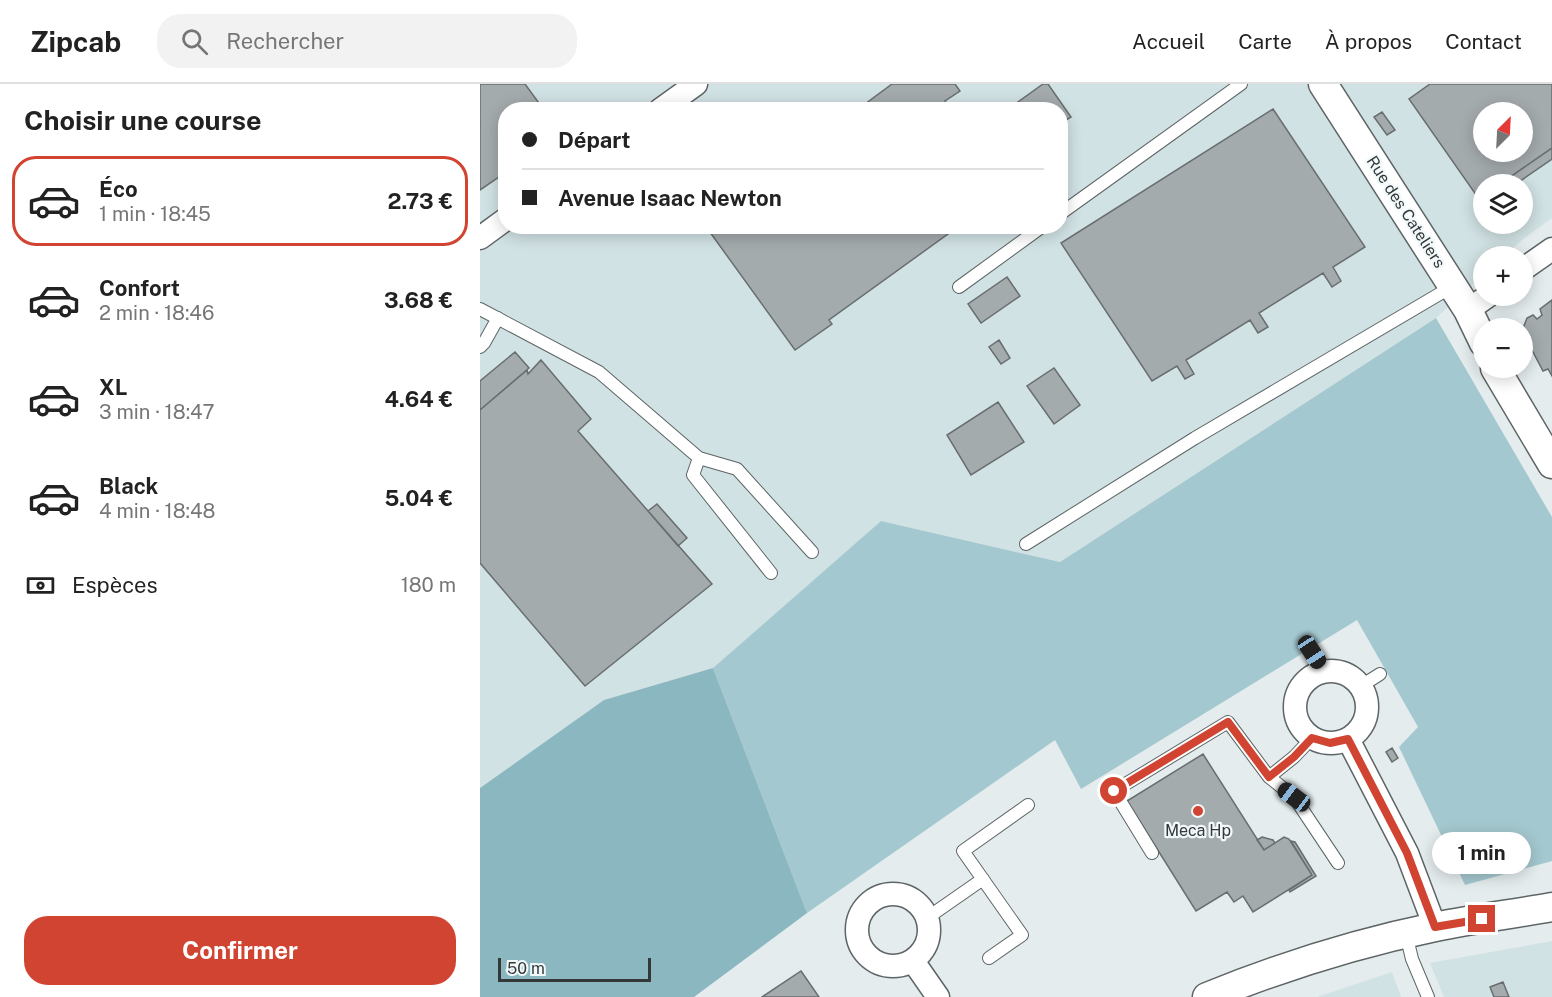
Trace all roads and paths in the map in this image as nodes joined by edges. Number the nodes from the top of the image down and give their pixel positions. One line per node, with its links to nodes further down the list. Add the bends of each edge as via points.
1 (696, 84): 4 (street)
2 (1240, 84): 5 (lane)
3 (1323, 84): 11 (street, Rue des Cateliers)
4 (671, 102)
5 (1068, 208)
6 (498, 225): 8 (street)
7 (1032, 234): 12 (lane)
8 (480, 238)
9 (1552, 249): 10 (street)
10 (1533, 262)
11 (1453, 286): 13 (street, Rue des Cateliers); 20 (lane, via 1195,438)
12 (959, 287)
13 (1473, 300)
14 (480, 309): 15 (lane)
15 (498, 318): 16 (lane); 18 (lane, via 599,372)
16 (480, 347)
17 (1501, 378): 19 (street)
18 (699, 458): 21 (lane, via 737,469); 22 (lane, via 693,475)
19 (1552, 464)
20 (1026, 544)
21 (812, 552)
22 (771, 573)
23 (1312, 652): 24 (lane)
24 (1325, 672): 26 (street, via 1345,674); 27 (street, via 1308,680 1295,705 1299,724)
25 (1380, 674): 26 (lane)
26 (1361, 687): 28 (street, via 1366,716 1356,734)
27 (1312, 738): 28 (street, via 1330,743); 29 (lane)
28 (1348, 739): 36 (street, via 1407,853)
29 (1269, 777): 31 (lane, via 1228,722 1114,791); 32 (lane, via 1294,797)
30 (1028, 805): 33 (lane, via 963,851)
31 (1152, 853)
32 (1338, 863)
33 (983, 879): 35 (lane); 38 (lane, via 1022,935)
34 (1552, 908): 36 (street)
35 (927, 918): 39 (street, via 926,946); 39 (street, via 915,901 886,895 868,904 858,922 860,943 873,960 892,966)
36 (1435, 927): 37 (street)
37 (1406, 934): 41 (street, via 1295,965); 42 (lane)
38 (989, 958)
39 (912, 961): 40 (street)
40 (938, 997)
41 (1208, 997)
42 (1428, 997)

